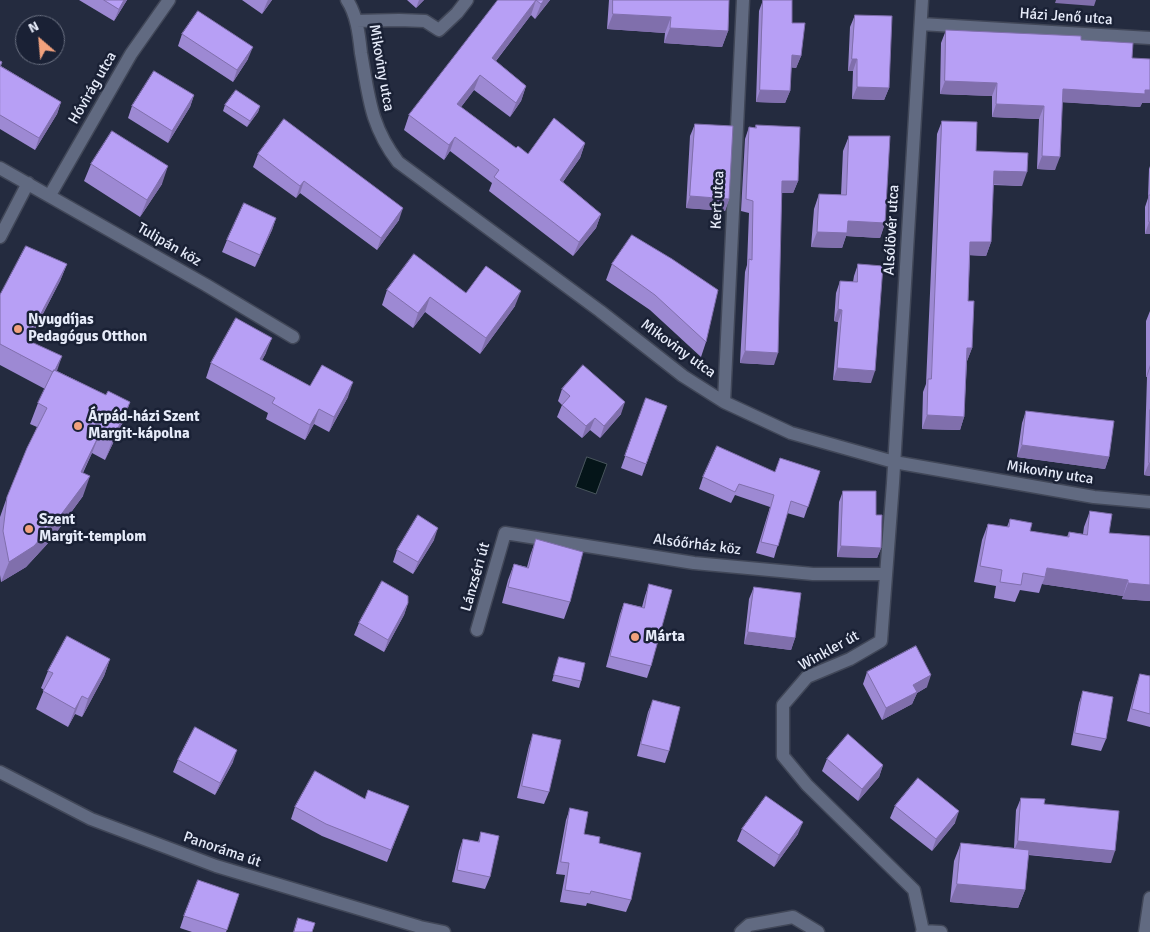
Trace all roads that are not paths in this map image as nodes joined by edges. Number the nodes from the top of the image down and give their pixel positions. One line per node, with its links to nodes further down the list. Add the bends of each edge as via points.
1 (169, 0): 11 (street, Hóvirág utca, via 131,54)
2 (348, 0): 6 (street, Mikoviny utca)
3 (467, 0): 6 (street, via 439,30 425,21)
4 (743, 0): 14 (street, Kert utca)
5 (922, 0): 7 (street, Alsólövér utca)
6 (356, 21): 14 (street, Mikoviny utca, via 372,115 381,138 398,162 683,376)
7 (921, 24): 8 (street, Házi Jenő utca); 15 (street, Alsólövér utca)
8 (1150, 38)
9 (0, 168): 10 (street, Tulipán köz)
10 (28, 183): 11 (street, Tulipán köz); 12 (street)
11 (50, 195): 13 (street, Tulipán köz)
12 (0, 237)
13 (293, 337)
14 (724, 402): 15 (street, Mikoviny utca, via 791,432)
15 (894, 462): 16 (street, Mikoviny utca, via 1094,497); 18 (street, Winkler út)
16 (1150, 502)
17 (505, 533): 18 (street, Alsóőrház köz, via 694,562 813,574); 19 (street, Lánzséri út)
18 (886, 574): 22 (street, Winkler út, via 881,641 850,659 807,677 783,705 783,756 807,785 914,890)
19 (477, 630)
20 (0, 772): 23 (street, Panoráma út, via 91,819 216,866)
21 (1150, 898): 27 (street)
22 (923, 931): 26 (street)
23 (444, 932)
24 (741, 932): 25 (street, via 749,925 793,917)
25 (818, 932)
26 (940, 932)
27 (1145, 932)

